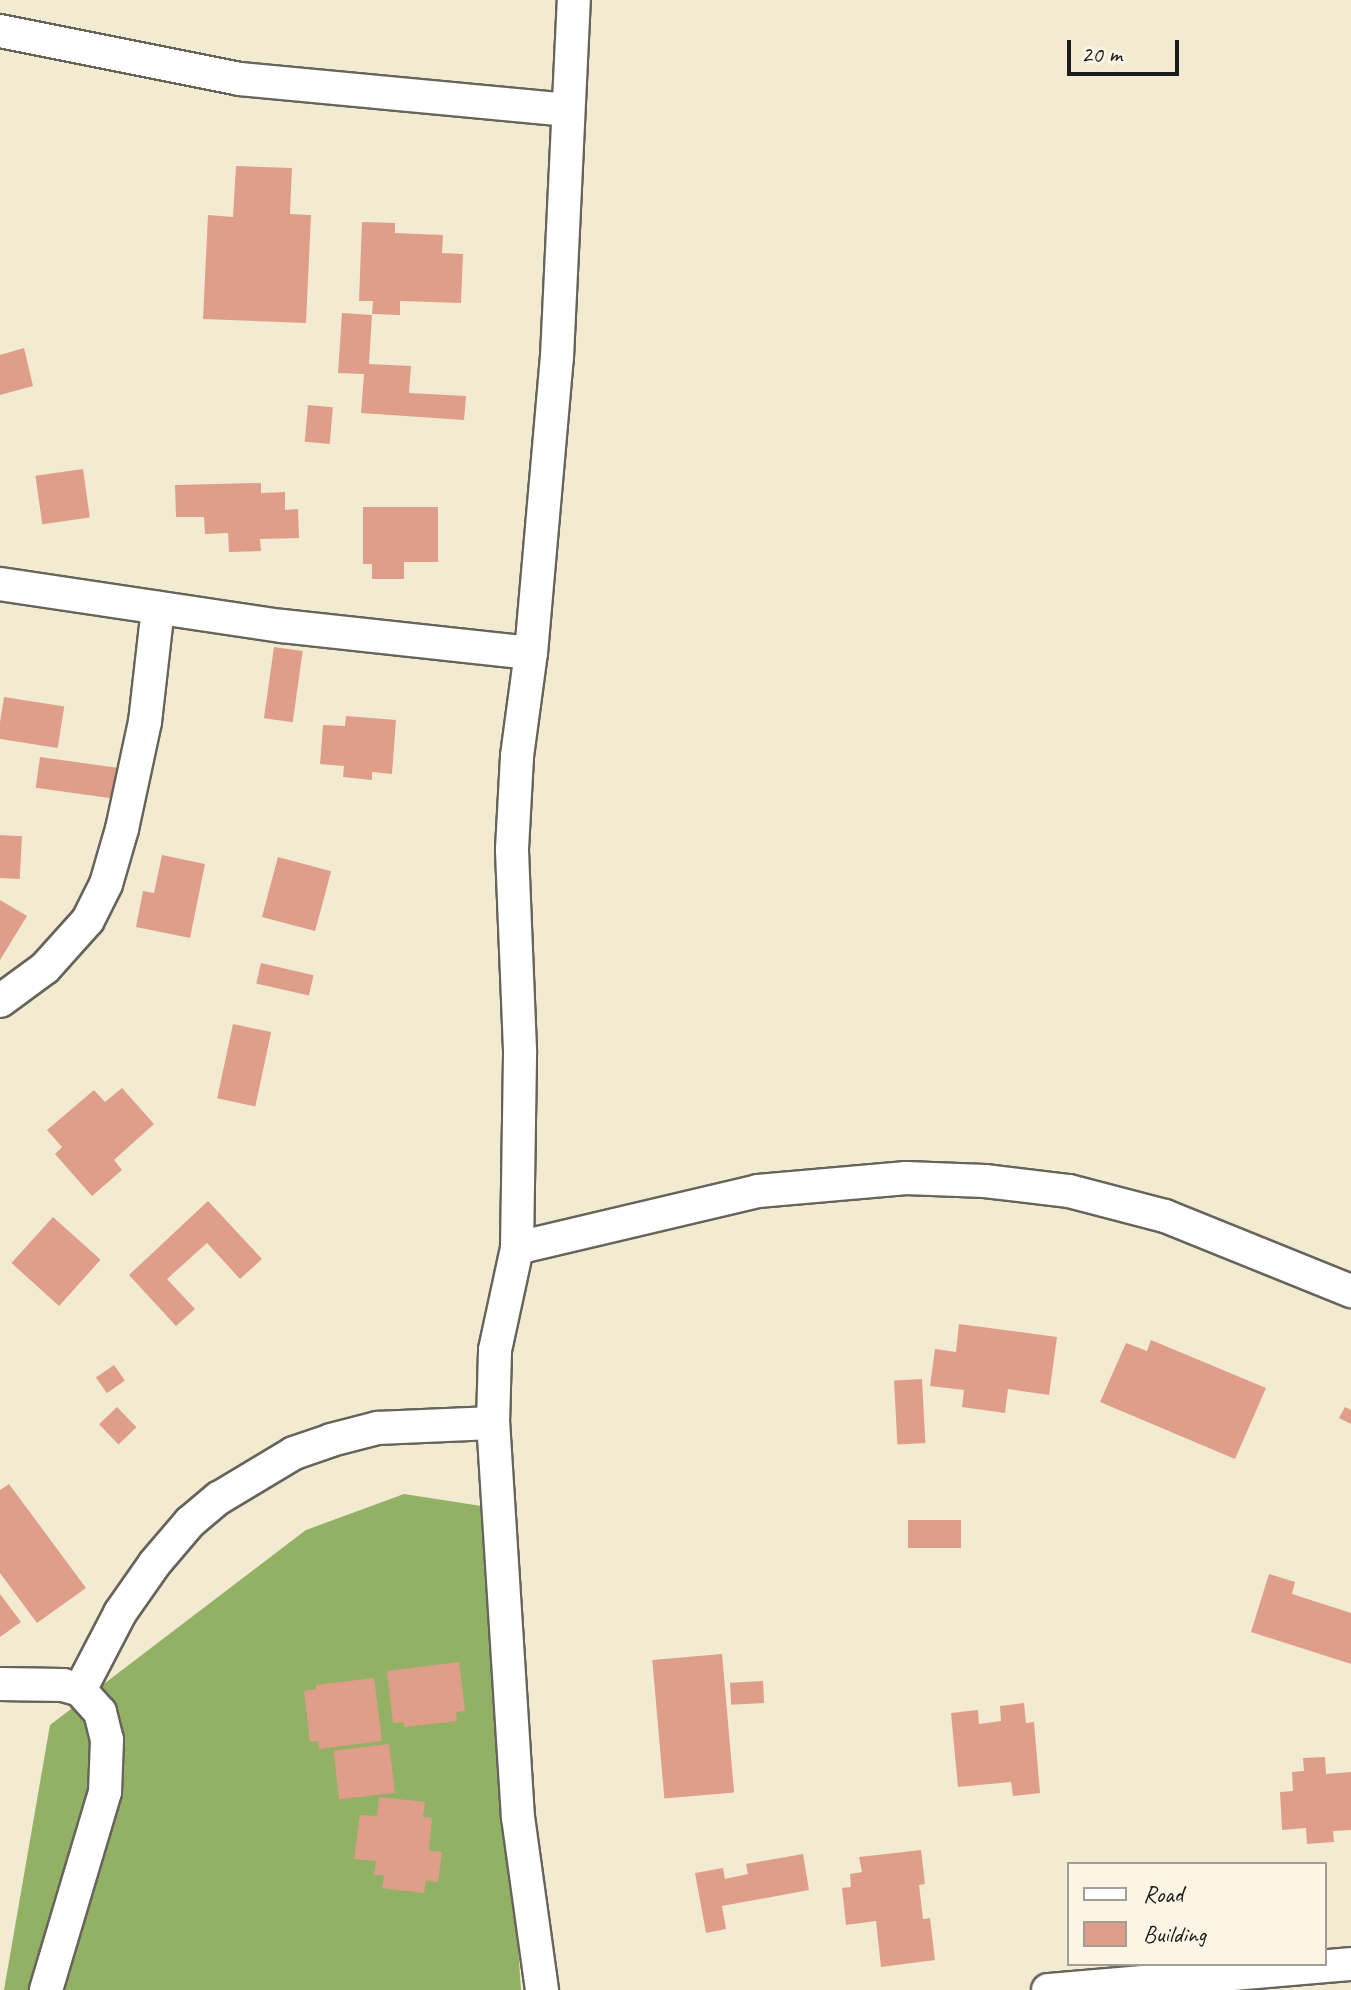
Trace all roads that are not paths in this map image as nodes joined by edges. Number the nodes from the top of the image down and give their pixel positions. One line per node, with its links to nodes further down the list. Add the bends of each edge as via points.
1 (574, 0): 3 (street)
2 (0, 31): 3 (street, via 240,79)
3 (566, 110): 6 (street, via 557,357)
4 (0, 584): 5 (street)
5 (158, 608): 6 (street); 7 (street, via 145,722 106,884 88,920 45,968)
6 (531, 653): 8 (street, via 512,849 520,1050)
7 (0, 1001)
8 (517, 1248): 9 (street, via 758,1191 906,1178 985,1181 1119,1202); 10 (street, via 495,1350)
9 (1351, 1291)
10 (493, 1423): 12 (street, via 377,1428 331,1440 294,1453 219,1498 155,1563 120,1613); 15 (street, via 518,1818)
11 (0, 1684): 12 (street)
12 (80, 1690): 14 (street, via 100,1712 107,1740 106,1781)
13 (1351, 1964): 16 (street)
14 (46, 1990)
15 (542, 1990)
16 (1048, 1990)

